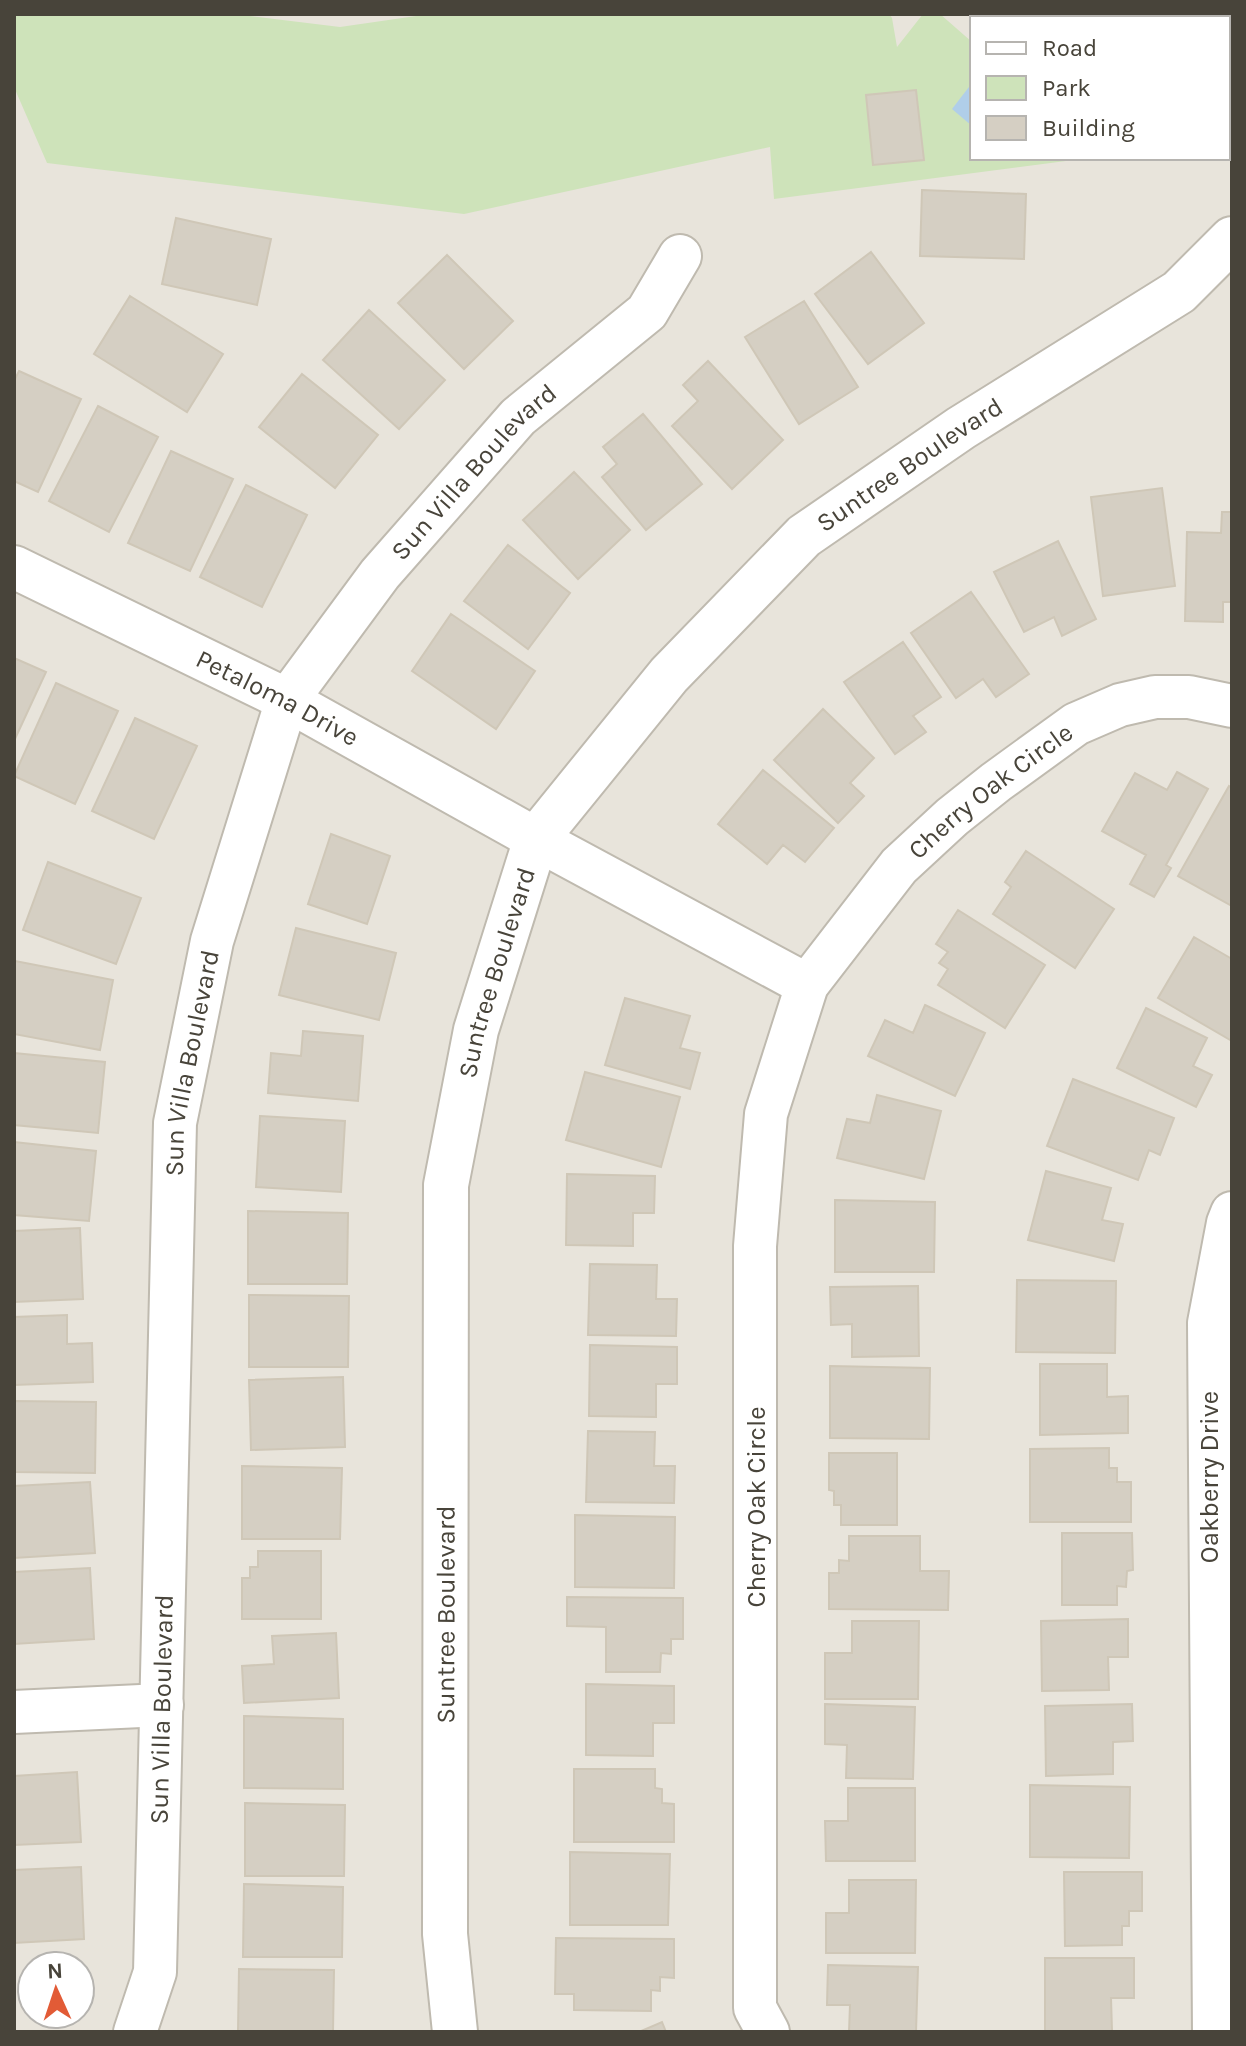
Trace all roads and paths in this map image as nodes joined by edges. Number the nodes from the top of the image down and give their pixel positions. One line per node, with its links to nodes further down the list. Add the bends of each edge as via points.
1 (1232, 239): 6 (street, Suntree Boulevard, via 1179,292 961,428 804,536 669,675)
2 (680, 256): 4 (street, Sun Villa Boulevard, via 647,312 518,417 380,574)
3 (14, 567): 4 (street, Petaloma Drive)
4 (287, 700): 6 (street, Petaloma Drive); 9 (street, Sun Villa Boulevard, via 212,941 175,1123)
5 (1232, 706): 7 (street, Cherry Oak Circle, via 1155,697 1076,724 952,817 899,866)
6 (536, 839): 7 (street); 12 (street, Suntree Boulevard, via 476,1030 446,1185 445,1934)
7 (807, 985): 13 (street, Cherry Oak Circle, via 766,1114 755,1246 755,2008)
8 (1232, 1213): 14 (street, Oakberry Drive, via 1209,1323)
9 (162, 1705): 10 (street); 11 (street, Sun Villa Boulevard, via 155,1972)
10 (14, 1712)
11 (135, 2032)
12 (455, 2032)
13 (768, 2032)
14 (1214, 2032)

